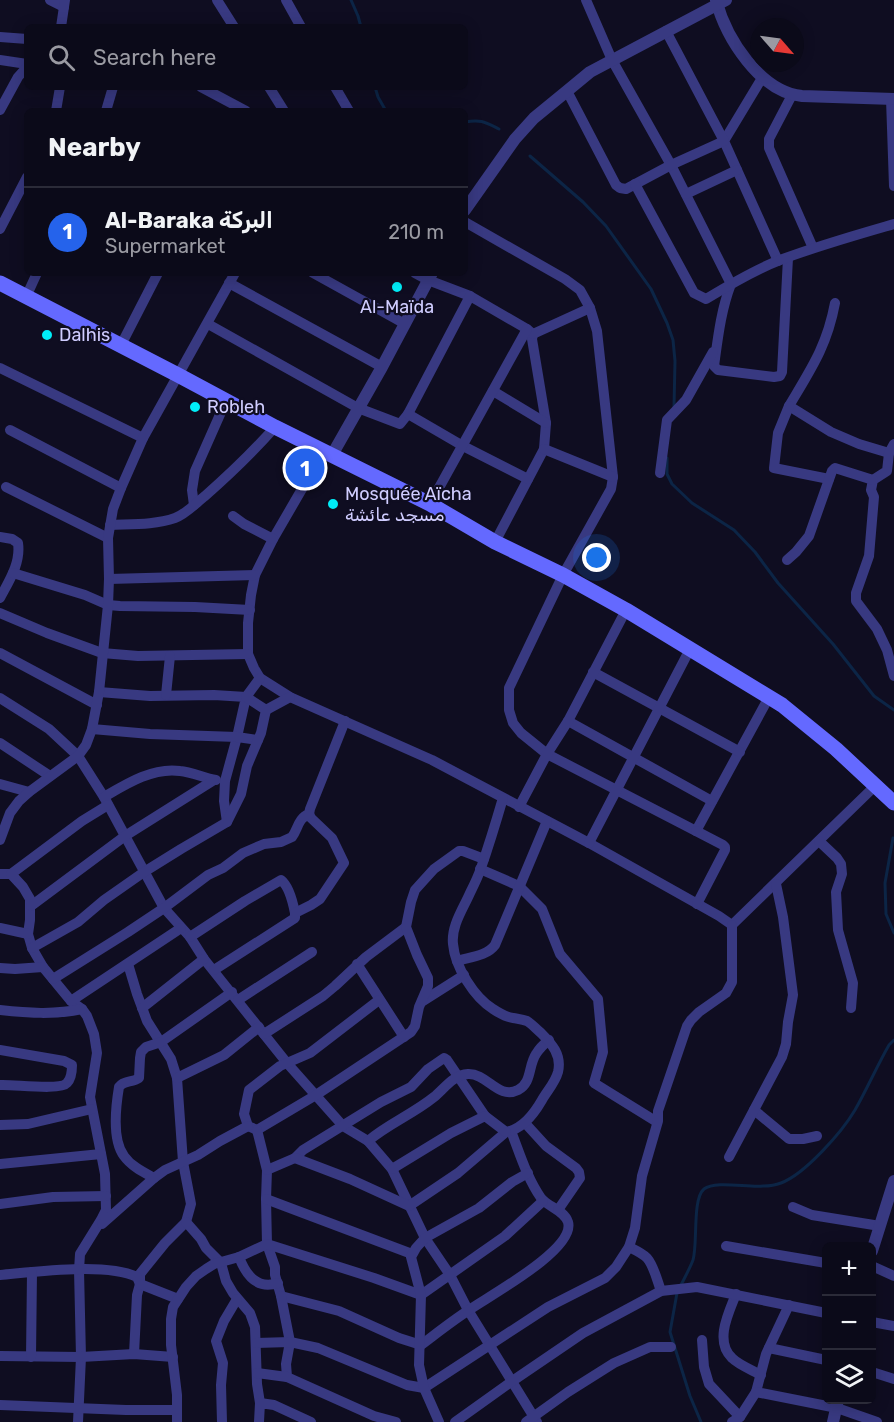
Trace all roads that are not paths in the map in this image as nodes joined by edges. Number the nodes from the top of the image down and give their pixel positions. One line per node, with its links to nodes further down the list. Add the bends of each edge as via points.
1 (50, 0): 6 (street)
2 (285, 0): 9 (street)
3 (586, 0): 15 (street)
4 (222, 1): 8 (street)
5 (719, 1): 11 (street); 18 (street, via 731,36)
6 (64, 4): 7 (street)
7 (61, 24)
8 (233, 24)
9 (299, 24)
10 (0, 29): 13 (street)
11 (666, 31): 15 (street); 33 (street)
12 (0, 37): 13 (street)
13 (22, 38)
14 (0, 60): 16 (street)
15 (612, 60): 24 (street); 34 (street)
16 (24, 65)
17 (24, 69): 32 (street)
18 (762, 78): 25 (street); 33 (street)
19 (60, 90): 27 (street)
20 (112, 90): 28 (street)
21 (207, 90): 29 (street)
22 (271, 90): 30 (street)
23 (337, 90): 31 (street)
24 (567, 90): 38 (street, via 616,185 626,189); 41 (street, via 515,139)
25 (792, 95): 26 (street); 45 (street, via 769,148)
26 (893, 99): 35 (street)
27 (56, 108)
28 (107, 108)
29 (240, 108)
30 (282, 108)
31 (346, 108)
32 (0, 110)
33 (724, 141): 34 (street); 36 (street)
34 (671, 165): 38 (street); 40 (street)
35 (894, 165): 39 (street)
36 (737, 170): 40 (street); 46 (street)
37 (24, 183): 44 (street)
38 (635, 184): 53 (street, via 694,293 706,299)
39 (894, 186)
40 (686, 194): 53 (street)
41 (468, 206)
42 (468, 224): 57 (street, via 565,279 580,290)
43 (894, 224): 45 (street)
44 (0, 230)
45 (813, 248): 46 (street)
46 (783, 259): 53 (street); 62 (street, via 780,376 718,370 714,366)
47 (36, 276): 55 (street)
48 (156, 276): 61 (street)
49 (318, 276): 59 (street)
50 (430, 277): 54 (street); 59 (street)
51 (232, 278): 58 (street); 63 (street)
52 (0, 283): 55 (main road)
53 (731, 284): 62 (street)
54 (470, 296): 60 (street); 70 (street)
55 (26, 297): 61 (main road)
56 (835, 303): 68 (street, via 816,362)
57 (590, 308): 60 (street); 80 (street, via 597,331)
58 (208, 324): 65 (street); 69 (street)
59 (405, 324): 63 (street)
60 (530, 331): 66 (street); 71 (street)
61 (121, 345): 65 (main road)
62 (716, 346): 79 (street, via 686,400 666,420)
63 (382, 367): 69 (street)
64 (0, 368): 74 (street)
65 (178, 375): 67 (main road); 74 (street)
66 (493, 391): 71 (street); 75 (street)
67 (226, 401): 72 (main road); 87 (street, via 195,471)
68 (789, 406): 77 (street, via 859,444); 82 (street, via 778,433 774,468)
69 (358, 408): 70 (street, via 400,424); 78 (street)
70 (408, 414): 75 (street)
71 (546, 423): 76 (street)
72 (275, 427): 78 (main road); 87 (street)
73 (10, 430): 85 (street)
74 (144, 438): 85 (street)
75 (463, 446): 81 (street); 86 (street)
76 (544, 448): 80 (street); 81 (street)
77 (892, 449): 83 (street, via 887,471)
78 (328, 453): 86 (main road); 92 (street)
79 (660, 473)
80 (613, 477): 97 (street, via 611,489)
81 (528, 479): 93 (street)
82 (829, 479): 83 (street, via 835,468); 94 (street, via 809,536)
83 (873, 480): 110 (street, via 869,556 856,601 877,630)
84 (6, 487): 91 (street)
85 (121, 488): 89 (street)
86 (430, 504): 93 (main road)
87 (194, 505): 89 (street, via 164,521)
88 (233, 516): 92 (street)
89 (110, 525): 91 (street)
90 (0, 537): 95 (street, via 18,543)
91 (108, 538): 98 (street)
92 (273, 539): 96 (street)
93 (495, 542): 97 (main road)
94 (787, 560)
95 (13, 573): 99 (street); 100 (street)
96 (255, 575): 98 (street); 101 (street)
97 (563, 575): 102 (main road); 128 (street, via 509,688 513,723)
98 (109, 579): 100 (street)
99 (0, 598)
100 (108, 605): 101 (street); 106 (street)
101 (249, 610): 107 (street)
102 (626, 610): 104 (main road); 109 (street)
103 (0, 613): 106 (street)
104 (690, 649): 115 (main road); 119 (street)
105 (0, 653): 118 (street)
106 (102, 653): 108 (street); 112 (street)
107 (248, 654): 108 (street); 111 (street)
108 (170, 656): 113 (street)
109 (593, 672): 119 (street); 122 (street)
110 (894, 676)
111 (260, 678): 114 (street); 117 (street)
112 (99, 692): 113 (street); 118 (street)
113 (166, 695): 117 (street)
114 (290, 697): 120 (street); 121 (street)
115 (769, 697): 127 (street); 134 (main road, via 792,711)
116 (0, 698): 129 (street, via 49,729)
117 (246, 698): 120 (street); 124 (street)
118 (97, 705): 123 (street)
119 (659, 708): 127 (street); 130 (street)
120 (266, 710): 125 (street)
121 (345, 721): 137 (street, via 432,760); 142 (street)
122 (568, 721): 128 (street); 130 (street)
123 (92, 729): 124 (street); 129 (street)
124 (237, 737): 125 (street); 132 (street)
125 (258, 740): 144 (street, via 241,794)
126 (0, 743): 131 (street)
127 (740, 752): 139 (street)
128 (547, 754): 135 (street); 141 (street)
129 (78, 756): 131 (street); 138 (street)
130 (633, 758): 135 (street); 139 (street)
131 (50, 776): 136 (street)
132 (219, 780): 138 (street, via 166,770 137,780); 144 (street); 146 (street)
133 (0, 784): 136 (street)
134 (875, 786): 140 (main road); 148 (street)
135 (616, 790): 145 (street); 149 (street)
136 (29, 792): 147 (street, via 10,813)
137 (503, 798): 141 (street); 150 (street)
138 (106, 801): 146 (street); 152 (street)
139 (712, 801): 145 (street)
140 (894, 803)
141 (519, 807): 143 (street)
142 (309, 814): 157 (street, via 300,820 292,837 243,853); 158 (street, via 332,838 344,863 320,899)
143 (547, 821): 149 (street); 154 (street)
144 (227, 822): 151 (street)
145 (696, 831): 155 (street, via 725,847)
146 (125, 836): 151 (street); 156 (street)
147 (0, 840)
148 (819, 841): 153 (street); 181 (street, via 841,864 836,892 837,930 853,982)
149 (589, 843): 155 (street)
150 (482, 864): 154 (street); 161 (street, via 459,851 435,869 415,890); 168 (street, via 453,934)
151 (144, 872): 157 (street); 165 (street, via 78,922)
152 (6, 874): 156 (street, via 28,894)
153 (776, 884): 159 (street); 195 (street, via 793,994 782,1057)
154 (519, 886): 168 (street, via 491,950); 197 (street, via 542,909 560,954 598,999 603,1052 594,1083)
155 (697, 904): 159 (street)
156 (31, 906): 163 (street)
157 (164, 908): 162 (street); 175 (street)
158 (295, 914): 164 (street, via 281,880); 173 (street, via 295,918)
159 (732, 925): 197 (street, via 732,982 726,993 687,1026 660,1102)
160 (0, 927): 163 (street)
161 (406, 927): 170 (street); 179 (street, via 428,978)
162 (181, 928): 164 (street); 169 (street)
163 (28, 934): 165 (street)
164 (190, 937): 167 (street)
165 (32, 948): 171 (street)
166 (312, 952): 176 (street)
167 (204, 959): 173 (street); 180 (street)
168 (457, 961): 174 (street)
169 (128, 964): 178 (street); 180 (street)
170 (357, 964): 177 (street); 184 (street, via 323,996)
171 (42, 967): 172 (street); 175 (street)
172 (0, 968)
173 (214, 970): 176 (street)
174 (464, 975): 179 (street); 186 (street, via 491,1008 525,1021)
175 (53, 980): 178 (street)
176 (235, 996): 184 (street); 187 (street)
177 (379, 1000): 185 (street); 189 (street, via 310,1053)
178 (71, 1001): 182 (street)
179 (423, 1001): 185 (street, via 415,1026)
180 (142, 1008): 187 (street)
181 (851, 1008)
182 (82, 1009): 183 (street, via 66,1013); 194 (street, via 94,1034 97,1053 90,1097)
183 (0, 1011)
184 (261, 1031): 189 (street); 191 (street)
185 (404, 1037): 193 (street)
186 (549, 1040): 190 (street, via 536,1054 526,1083 516,1091 502,1092 474,1075); 198 (street, via 559,1061 558,1071)
187 (161, 1042): 191 (street); 202 (street, via 141,1052 139,1078 119,1087)
188 (0, 1050): 192 (street, via 64,1060 72,1065 68,1082 60,1087)
189 (287, 1063): 193 (street); 201 (street, via 249,1090 244,1114)
190 (457, 1077): 196 (street); 200 (street, via 447,1060 441,1059 411,1087); 206 (street, via 432,1099)
191 (177, 1078): 210 (street)
192 (0, 1085)
193 (316, 1095): 200 (street); 201 (street)
194 (92, 1109): 199 (street, via 28,1124); 204 (street)
195 (754, 1110): 205 (street, via 789,1139); 208 (street)
196 (485, 1116): 203 (street); 212 (street)
197 (657, 1122): 231 (street)
198 (525, 1123): 203 (street); 223 (street, via 579,1172 580,1178)
199 (0, 1125)
200 (343, 1126): 206 (street); 209 (street)
201 (252, 1128): 210 (street); 213 (street)
202 (116, 1130): 204 (street); 215 (street, via 122,1154)
203 (509, 1132): 214 (street); 221 (street)
204 (97, 1134): 207 (street)
205 (818, 1136)
206 (368, 1141): 212 (street)
207 (101, 1154): 211 (street); 217 (street)
208 (729, 1157)
209 (295, 1158): 213 (street); 221 (street)
210 (183, 1162): 215 (street); 224 (street, via 190,1204)
211 (0, 1164)
212 (392, 1169): 221 (street)
213 (267, 1170): 218 (street)
214 (528, 1173): 219 (street); 227 (street, via 479,1208)
215 (154, 1178): 226 (street)
216 (894, 1181): 225 (street)
217 (106, 1196): 220 (street); 226 (street, via 106,1210)
218 (266, 1199): 229 (street); 232 (street)
219 (543, 1201): 223 (street); 240 (street, via 505,1236)
220 (0, 1204)
221 (409, 1206): 227 (street)
222 (793, 1207): 225 (street, via 812,1215)
223 (558, 1210): 251 (street, via 568,1226 554,1252)
224 (186, 1222): 235 (street); 243 (street, via 140,1274)
225 (880, 1226): 228 (street)
226 (94, 1231): 237 (street, via 80,1254)
227 (425, 1238): 232 (street); 240 (street)
228 (875, 1242)
229 (267, 1244): 233 (street); 242 (street); 246 (street)
230 (726, 1246): 234 (street)
231 (629, 1247): 244 (street, via 649,1260); 258 (street, via 604,1278)
232 (412, 1254): 246 (street)
233 (239, 1257): 235 (street); 242 (street, via 249,1276 269,1286)
234 (822, 1262)
235 (221, 1263): 248 (street, via 196,1276); 249 (street)
236 (876, 1268): 241 (street)
237 (79, 1270): 238 (street); 243 (street, via 132,1274); 264 (street)
238 (32, 1272): 239 (street); 266 (street)
239 (0, 1275)
240 (450, 1275): 246 (street); 251 (street)
241 (894, 1276)
242 (278, 1283): 247 (street)
243 (140, 1284): 248 (street); 262 (street)
244 (661, 1291): 245 (street, via 697,1287); 273 (street, via 583,1333)
245 (736, 1294): 250 (street); 270 (street, via 726,1317 726,1350 732,1358)
246 (421, 1295): 259 (street)
247 (281, 1296): 256 (street); 259 (street, via 339,1311)
248 (178, 1299): 265 (street, via 171,1319)
249 (237, 1299): 257 (street, via 250,1313); 286 (street, via 216,1341 223,1363)
250 (789, 1305): 252 (street); 261 (street)
251 (468, 1310): 258 (street); 259 (street)
252 (822, 1312)
253 (876, 1323): 254 (street)
254 (894, 1326)
255 (702, 1340): 283 (street, via 709,1384)
256 (290, 1342): 257 (street); 271 (street); 274 (street, via 318,1348 407,1386)
257 (256, 1343): 269 (street)
258 (490, 1344): 273 (street); 274 (street)
259 (421, 1345): 274 (street, via 419,1365)
260 (671, 1347): 282 (street, via 650,1347 614,1363)
261 (769, 1348): 267 (street); 270 (street)
262 (134, 1354): 264 (street); 265 (street)
263 (0, 1356): 266 (street)
264 (81, 1357): 266 (street); 280 (street)
265 (173, 1357): 281 (street)
266 (31, 1358)
267 (822, 1359)
268 (876, 1372): 272 (street)
269 (257, 1373): 271 (street); 277 (street)
270 (761, 1375): 275 (street)
271 (287, 1377): 289 (street)
272 (894, 1378)
273 (511, 1382): 282 (street); 291 (street)
274 (424, 1388): 290 (street)
275 (756, 1392): 276 (street); 283 (street)
276 (822, 1402)
277 (260, 1403): 287 (street); 288 (street)
278 (838, 1404): 292 (street); 293 (street)
279 (0, 1405): 280 (street)
280 (79, 1408): 281 (street); 284 (street)
281 (177, 1410): 285 (street)
282 (533, 1420)
283 (736, 1420)
284 (78, 1422)
285 (177, 1422)
286 (222, 1422)
287 (259, 1422)
288 (311, 1422)
289 (396, 1422)
290 (439, 1422)
291 (456, 1422)
292 (833, 1422)
293 (877, 1422)

